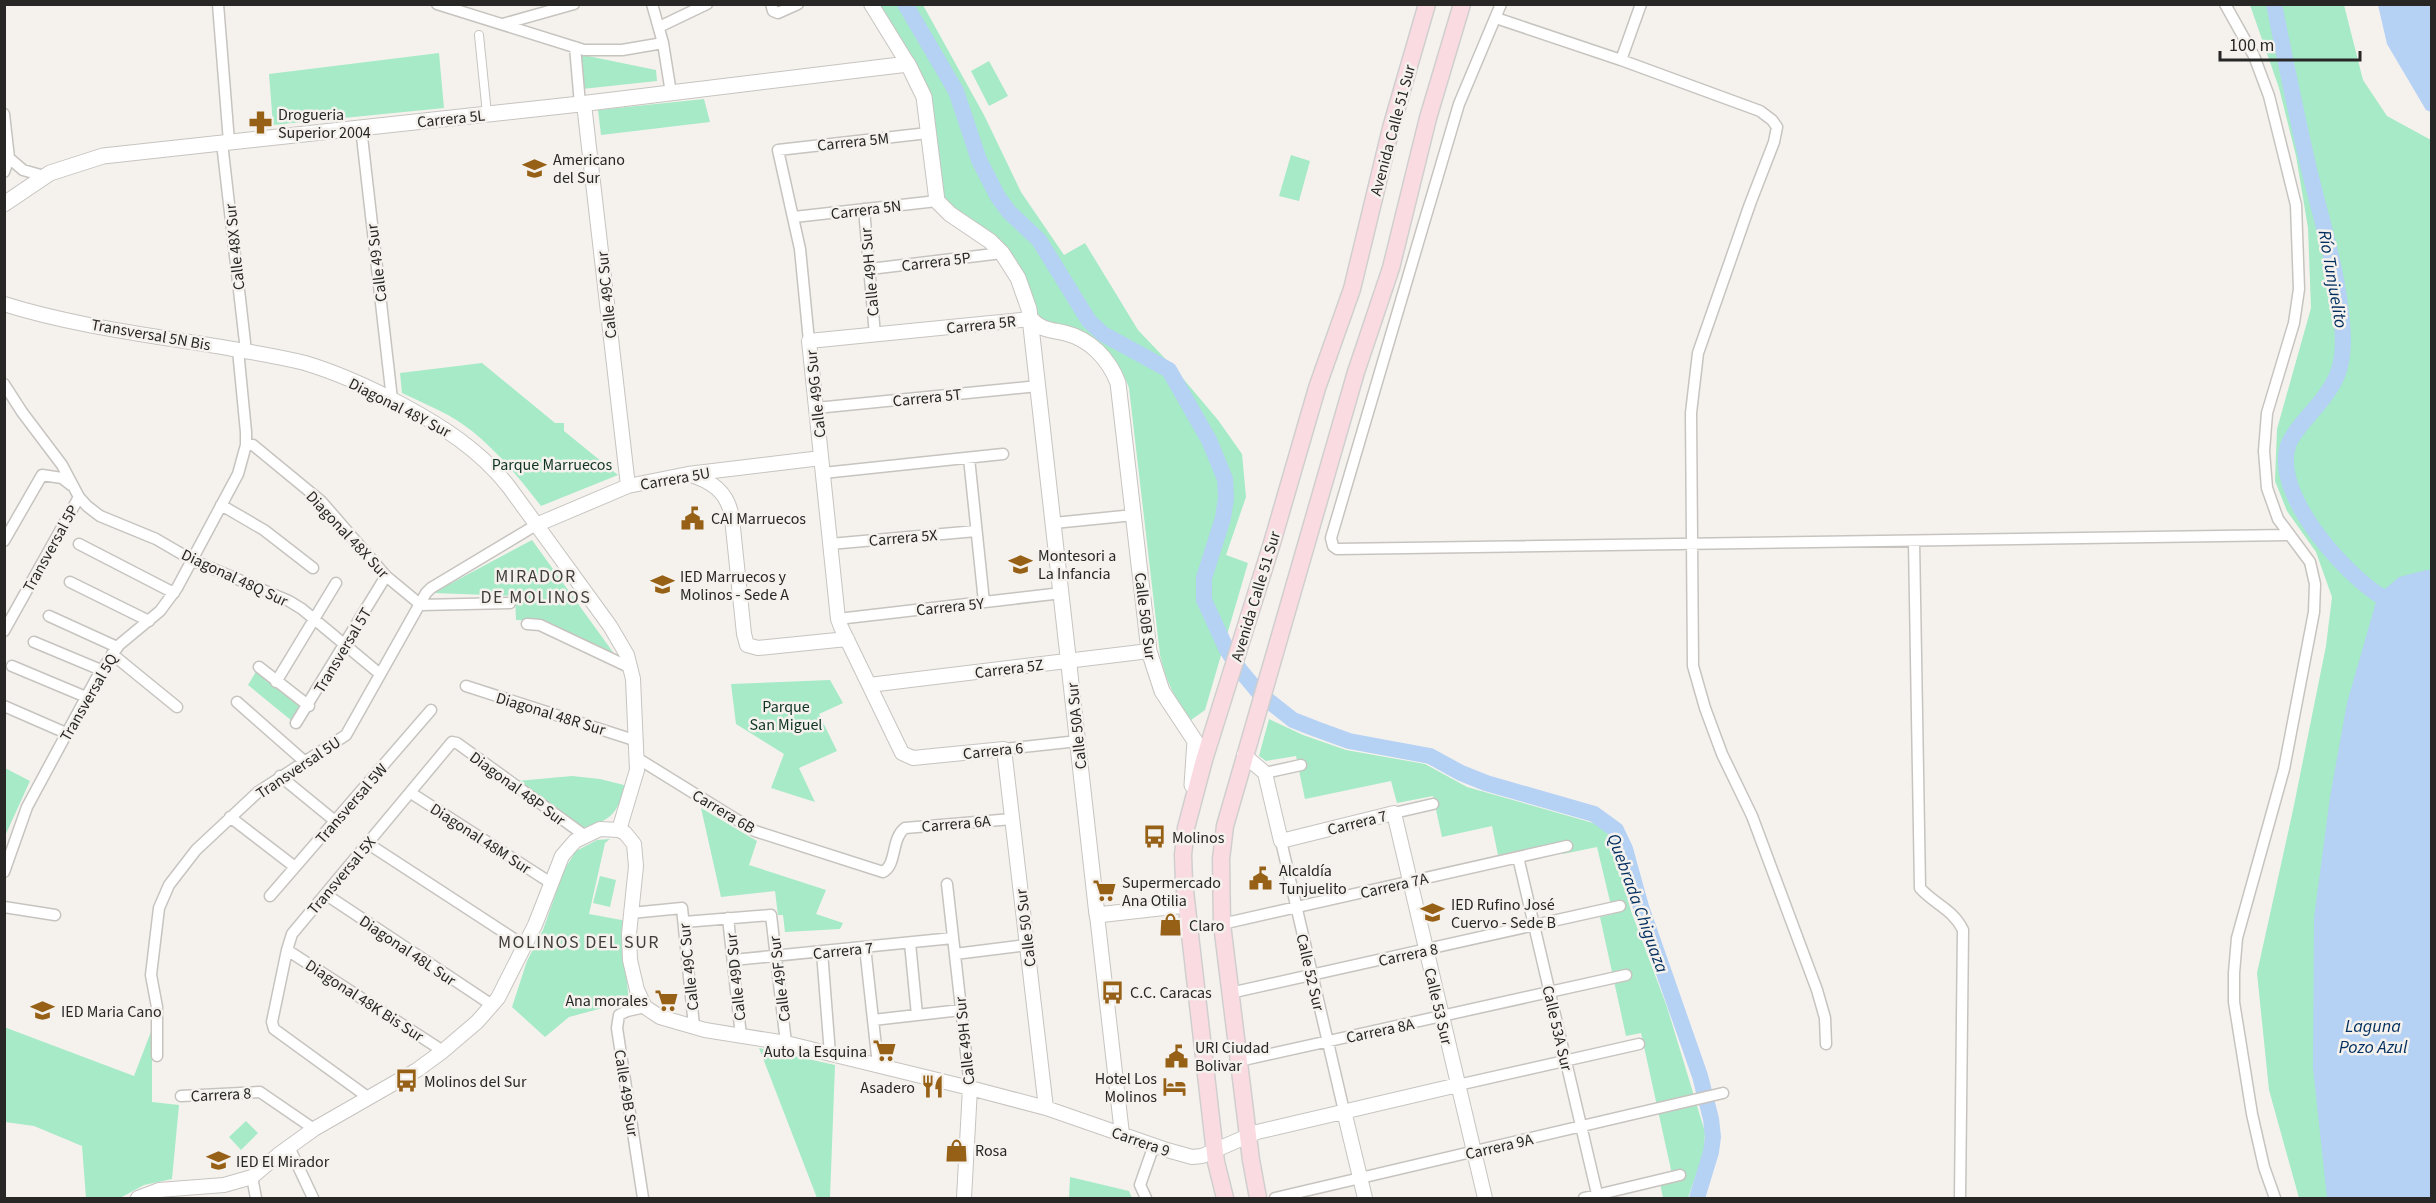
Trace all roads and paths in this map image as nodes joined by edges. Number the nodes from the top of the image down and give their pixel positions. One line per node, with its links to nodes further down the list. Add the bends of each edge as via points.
1 (218, 4): 28 (street, Calle 48X Sur)
2 (437, 4): 15 (street)
3 (574, 4): 15 (street)
4 (652, 4): 16 (street)
5 (707, 4): 16 (street)
6 (771, 4): 7 (street, via 778,14)
7 (798, 4)
8 (871, 4): 21 (street)
9 (1427, 4): 125 (main road, Avenida Calle 51 Sur, via 1391,128 1352,289 1317,388)
10 (1501, 4): 14 (street)
11 (1641, 4): 20 (street)
12 (2225, 4): 64 (street, via 2254,56 2269,96 2296,205 2300,289 2294,323 2267,412 2264,452 2266,488)
13 (1456, 6): 112 (main road, Avenida Calle 51 Sur, via 1391,268 1356,372)
14 (1496, 18): 20 (street); 69 (street, via 1459,104 1331,542 1343,550)
15 (503, 24): 19 (street)
16 (659, 27): 18 (street)
17 (480, 35): 25 (street)
18 (663, 43): 19 (street, via 622,50); 22 (street)
19 (575, 47): 23 (street, Calle 49C Sur)
20 (1622, 60): 69 (street, via 1760,111 1777,127 1698,353 1691,413)
21 (908, 64): 22 (main road, Carrera 5L); 27 (main road, via 924,97)
22 (671, 93): 23 (main road, Carrera 5L)
23 (582, 104): 25 (main road, Carrera 5L); 57 (street, Calle 49C Sur)
24 (4, 114): 30 (street)
25 (487, 114): 26 (main road, Carrera 5L)
26 (361, 128): 28 (main road, Carrera 5L); 48 (street, Calle 49 Sur)
27 (928, 133): 29 (street, Carrera 5M); 33 (main road)
28 (226, 142): 32 (main road, Carrera 5L, via 103,156); 43 (street, Calle 48X Sur)
29 (778, 150): 36 (street, Calle 49G Sur)
30 (9, 158): 31 (street); 32 (street, via 23,170)
31 (4, 172)
32 (44, 176): 34 (main road, Carrera 5L)
33 (937, 201): 35 (street, Carrera 5N); 37 (main road, Calle 50A Sur)
34 (4, 204)
35 (864, 209): 36 (street, Carrera 5N); 38 (street, Calle 49H Sur)
36 (794, 217): 42 (street, Calle 49G Sur)
37 (1002, 253): 38 (street, Carrera 5P); 40 (main road, Calle 50A Sur, via 1021,286)
38 (870, 270): 41 (street, Calle 49H Sur)
39 (4, 304): 43 (street, Transversal 5N Bis)
40 (1031, 318): 41 (street, Carrera 5R); 46 (main road, Calle 50A Sur); 47 (main road, Carrera 5R, via 1042,328 1074,336 1092,347 1109,364)
41 (874, 335): 42 (street, Carrera 5R)
42 (809, 341): 50 (street, Calle 49G Sur)
43 (242, 351): 44 (street, Transversal 5N Bis); 51 (street, Calle 48X Sur)
44 (298, 362): 48 (street, Diagonal 48Y Sur)
45 (4, 384): 49 (street)
46 (1038, 386): 50 (street, Carrera 5T); 61 (main road, Calle 50A Sur)
47 (1120, 391): 60 (main road, Calle 50B Sur)
48 (392, 399): 62 (street, Diagonal 48Y Sur, via 434,421 479,455)
49 (9, 401): 58 (street, via 62,465)
50 (816, 408): 53 (street, Calle 49G Sur)
51 (246, 445): 59 (street, Transversal 5Q, via 238,474); 72 (street, Diagonal 48X Sur, via 253,445 321,501)
52 (1003, 454): 54 (street)
53 (821, 458): 55 (street, Calle 49G Sur); 56 (street, Carrera 5U)
54 (969, 458): 55 (street); 63 (street)
55 (823, 473): 68 (street, Calle 49G Sur)
56 (688, 474): 57 (street, Carrera 5U); 86 (street, via 712,483 728,501 747,645 759,648)
57 (627, 486): 62 (street, Carrera 5U)
58 (77, 492): 65 (street, via 62,478 42,475); 70 (street, Diagonal 48Q Sur, via 100,516 156,539); 85 (street, Transversal 5P)
59 (220, 505): 70 (street, Transversal 5Q); 71 (street, via 264,530)
60 (1134, 515): 61 (street); 90 (main road, Calle 50B Sur)
61 (1054, 523): 76 (main road, Calle 50A Sur)
62 (536, 525): 79 (street, Transversal 5U, via 431,588); 94 (street, Diagonal 48Y Sur, via 614,632)
63 (976, 531): 68 (street, Carrera 5X); 77 (street)
64 (2288, 535): 66 (street); 216 (street, via 2310,562 2315,584 2314,612 2284,769 2237,938 2234,972 2234,1002 2252,1114)
65 (4, 541)
66 (1914, 541): 69 (street); 215 (street, via 1920,888 1950,911 1963,930)
67 (79, 544): 75 (street)
68 (830, 544): 81 (street, Calle 49G Sur)
69 (1692, 544): 177 (street, via 1693,666 1722,754 1752,816 1817,990 1825,1018)
70 (192, 560): 75 (street, Transversal 5Q); 82 (street, Diagonal 48Q Sur, via 289,601)
71 (313, 568)
72 (386, 576): 79 (street, Diagonal 48X Sur); 88 (street, Transversal 5T)
73 (70, 582): 83 (street)
74 (336, 583): 82 (street)
75 (174, 593): 83 (street, Transversal 5Q)
76 (1062, 593): 77 (street, Carrera 5Y); 91 (main road, Calle 50A Sur)
77 (984, 602): 81 (street, Carrera 5Y)
78 (510, 603): 79 (street)
79 (421, 605): 96 (street, Transversal 5U)
80 (49, 616): 89 (street)
81 (838, 619): 86 (street, Calle 49G Sur)
82 (314, 620): 88 (street, Diagonal 48Q Sur); 97 (street)
83 (148, 621): 89 (street, Transversal 5Q)
84 (527, 624): 94 (street, via 540,626)
85 (4, 631)
86 (847, 639): 98 (street, Calle 49G Sur)
87 (34, 642): 95 (street)
88 (345, 646): 96 (street, Diagonal 48Q Sur); 103 (street, Transversal 5T)
89 (115, 650): 95 (street, Transversal 5Q); 104 (street)
90 (1149, 651): 91 (street, Carrera 5Z); 125 (main road, Calle 50B Sur, via 1162,691 1196,744)
91 (1069, 661): 98 (street, Carrera 5Z); 109 (main road, Calle 50A Sur)
92 (12, 666): 100 (street)
93 (259, 667): 97 (street)
94 (631, 668): 108 (street, Diagonal 48Y Sur)
95 (101, 670): 100 (street, Transversal 5Q)
96 (380, 674): 115 (street, Transversal 5U, via 346,735)
97 (276, 682): 103 (street)
98 (870, 685): 113 (street, Calle 49G Sur, via 902,753)
99 (466, 687): 108 (street, Diagonal 48R Sur)
100 (86, 697): 107 (street, Transversal 5Q)
101 (237, 702): 115 (street)
102 (4, 706): 107 (street)
103 (309, 706): 106 (street, Transversal 5T)
104 (177, 707)
105 (431, 710): 124 (street, Transversal 5W)
106 (296, 723)
107 (66, 733): 134 (street, Transversal 5Q, via 27,807)
108 (637, 741): 114 (street, Diagonal 48Y Sur)
109 (1078, 741): 111 (street, Carrera 6); 146 (main road, Calle 50A Sur)
110 (452, 742): 119 (street, Transversal 5X); 128 (street, Diagonal 48P Sur)
111 (1004, 749): 113 (street, Carrera 6); 123 (street, Calle 50 Sur)
112 (1244, 755): 117 (street); 149 (main road, Avenida Calle 51 Sur, via 1221,852)
113 (908, 757)
114 (637, 758): 126 (street, Diagonal 48Y Sur, via 634,783); 127 (street, Carrera 6B, via 755,831 885,872)
115 (304, 761): 118 (street, Transversal 5U)
116 (1301, 765): 117 (street)
117 (1265, 773): 129 (street, Calle 52 Sur)
118 (280, 776): 122 (street, Transversal 5U); 124 (street)
119 (411, 793): 130 (street, Transversal 5X); 136 (street, Diagonal 48M Sur)
120 (1433, 804): 121 (street, Carrera 7)
121 (1394, 813): 129 (street, Carrera 7); 135 (street, Calle 53 Sur)
122 (230, 817): 133 (street); 180 (street, Transversal 5U, via 176,874 159,908 151,975 157,1007)
123 (1012, 819): 127 (street, Carrera 6A); 153 (street, Calle 50 Sur)
124 (335, 821): 133 (street, Transversal 5W)
125 (1186, 828): 140 (main road, Avenida Calle 51 Sur)
126 (619, 830): 128 (street, via 600,829); 144 (street, via 630,837 636,855)
127 (902, 830)
128 (584, 836): 136 (street, via 562,856)
129 (1281, 841): 143 (street, Calle 52 Sur)
130 (367, 843): 138 (street, Transversal 5X); 154 (street)
131 (1567, 846): 132 (street, Carrera 7A)
132 (1518, 857): 135 (street, Carrera 7A); 150 (street, Calle 53A Sur)
133 (295, 867): 139 (street, Transversal 5W)
134 (4, 872)
135 (1410, 882): 143 (street, Carrera 7A); 157 (street, Calle 53 Sur)
136 (551, 883): 154 (street)
137 (947, 884): 151 (street, Calle 49H Sur)
138 (325, 894): 156 (street, Transversal 5X, via 292,934); 166 (street, Diagonal 48L Sur)
139 (270, 896)
140 (1186, 905): 146 (main road); 197 (main road, Avenida Calle 51 Sur)
141 (1620, 906): 150 (street, Carrera 8)
142 (4, 907): 145 (street)
143 (1296, 907): 149 (street, Carrera 7A); 162 (street, Calle 52 Sur)
144 (631, 913): 148 (street, Calle 49C Sur, via 682,908); 167 (street, via 630,960)
145 (55, 915)
146 (1097, 915): 193 (street, Calle 50A Sur)
147 (728, 918): 148 (street); 160 (street, Calle 49F Sur, via 771,915); 161 (street, Calle 49D Sur)
148 (684, 922): 172 (street, Calle 49C Sur)
149 (1222, 924): 165 (main road, Avenida Calle 51 Sur)
150 (1534, 926): 157 (street, Carrera 8); 164 (street, Calle 53A Sur)
151 (953, 938): 152 (street, Carrera 7); 159 (street, Calle 49H Sur)
152 (910, 943): 155 (street, Carrera 7); 169 (street)
153 (1027, 945): 159 (street); 189 (street, Calle 50 Sur)
154 (525, 946): 166 (street)
155 (865, 947): 158 (street, Carrera 7); 171 (street)
156 (286, 950): 178 (street, Diagonal 48K Bis Sur); 188 (street, Transversal 5X, via 272,1022 274,1029)
157 (1426, 950): 162 (street, Carrera 8); 170 (street, Calle 53 Sur)
158 (822, 952): 160 (street, Carrera 7); 179 (street)
159 (955, 954): 168 (street, Calle 49H Sur)
160 (776, 956): 161 (street, Carrera 7); 175 (street, Calle 49F Sur)
161 (733, 960): 173 (street, Calle 49D Sur)
162 (1311, 975): 165 (street, Carrera 8); 174 (street, Calle 52 Sur)
163 (1626, 975): 164 (street, Carrera 8A)
164 (1550, 992): 170 (street, Carrera 8A); 181 (street, Calle 53A Sur)
165 (1230, 993): 182 (main road, Avenida Calle 51 Sur)
166 (492, 1005): 178 (street)
167 (645, 1006): 172 (street, Carrera 9, via 660,1017); 206 (street, Calle 49B Sur, via 619,1016 617,1028)
168 (961, 1010): 169 (street); 185 (street, Calle 49H Sur)
169 (917, 1014): 171 (street)
170 (1441, 1016): 174 (street, Carrera 8A); 184 (street, Calle 53 Sur)
171 (873, 1020): 183 (street)
172 (694, 1026): 173 (street, Carrera 9)
173 (741, 1036): 175 (street, Carrera 9)
174 (1327, 1041): 182 (street, Carrera 8A); 190 (street, Calle 52 Sur)
175 (786, 1044): 179 (street, Carrera 9)
176 (1639, 1044): 181 (street, Carrera 9)
177 (1826, 1044)
178 (443, 1051): 188 (street)
179 (830, 1054): 183 (street, Carrera 9)
180 (157, 1056)
181 (1566, 1060): 184 (street, Carrera 9); 191 (street, Calle 53A Sur)
182 (1239, 1061): 194 (main road, Avenida Calle 51 Sur)
183 (878, 1065): 185 (street, Carrera 9)
184 (1458, 1085): 190 (street, Carrera 9); 198 (street, Calle 53 Sur)
185 (970, 1088): 189 (street, Carrera 9); 207 (street, Calle 49H Sur)
186 (1721, 1094): 191 (street, Carrera 9A)
187 (181, 1096): 192 (street, Carrera 8, via 260,1092)
188 (369, 1098): 192 (street)
189 (1046, 1108): 193 (street, Carrera 9)
190 (1344, 1111): 194 (street, Carrera 9); 201 (street, Calle 52 Sur)
191 (1581, 1127): 198 (street, Carrera 9A); 202 (street, Calle 53A Sur)
192 (314, 1130): 196 (street)
193 (1122, 1134): 195 (street, Carrera 9)
194 (1248, 1135): 197 (street, Carrera 9); 210 (main road, Avenida Calle 51 Sur)
195 (1154, 1145): 197 (street, Carrera 9, via 1192,1157); 208 (street, via 1140,1185)
196 (289, 1147): 200 (street); 205 (street)
197 (1215, 1150): 209 (main road, Avenida Calle 51 Sur)
198 (1474, 1152): 201 (street, Carrera 9A); 213 (street, Calle 53 Sur)
199 (1680, 1175): 202 (street)
200 (252, 1177): 203 (street, via 224,1185 159,1190); 204 (street)
201 (1360, 1179): 211 (street, Carrera 9A); 212 (street, Calle 52 Sur)
202 (1598, 1197): 214 (street)
203 (138, 1198)
204 (256, 1198)
205 (313, 1198)
206 (643, 1198)
207 (964, 1198)
208 (1146, 1198)
209 (1225, 1198)
210 (1258, 1198)
211 (1275, 1198)
212 (1365, 1198)
213 (1485, 1198)
214 (1584, 1198)
215 (1960, 1198)
216 (2275, 1198)

